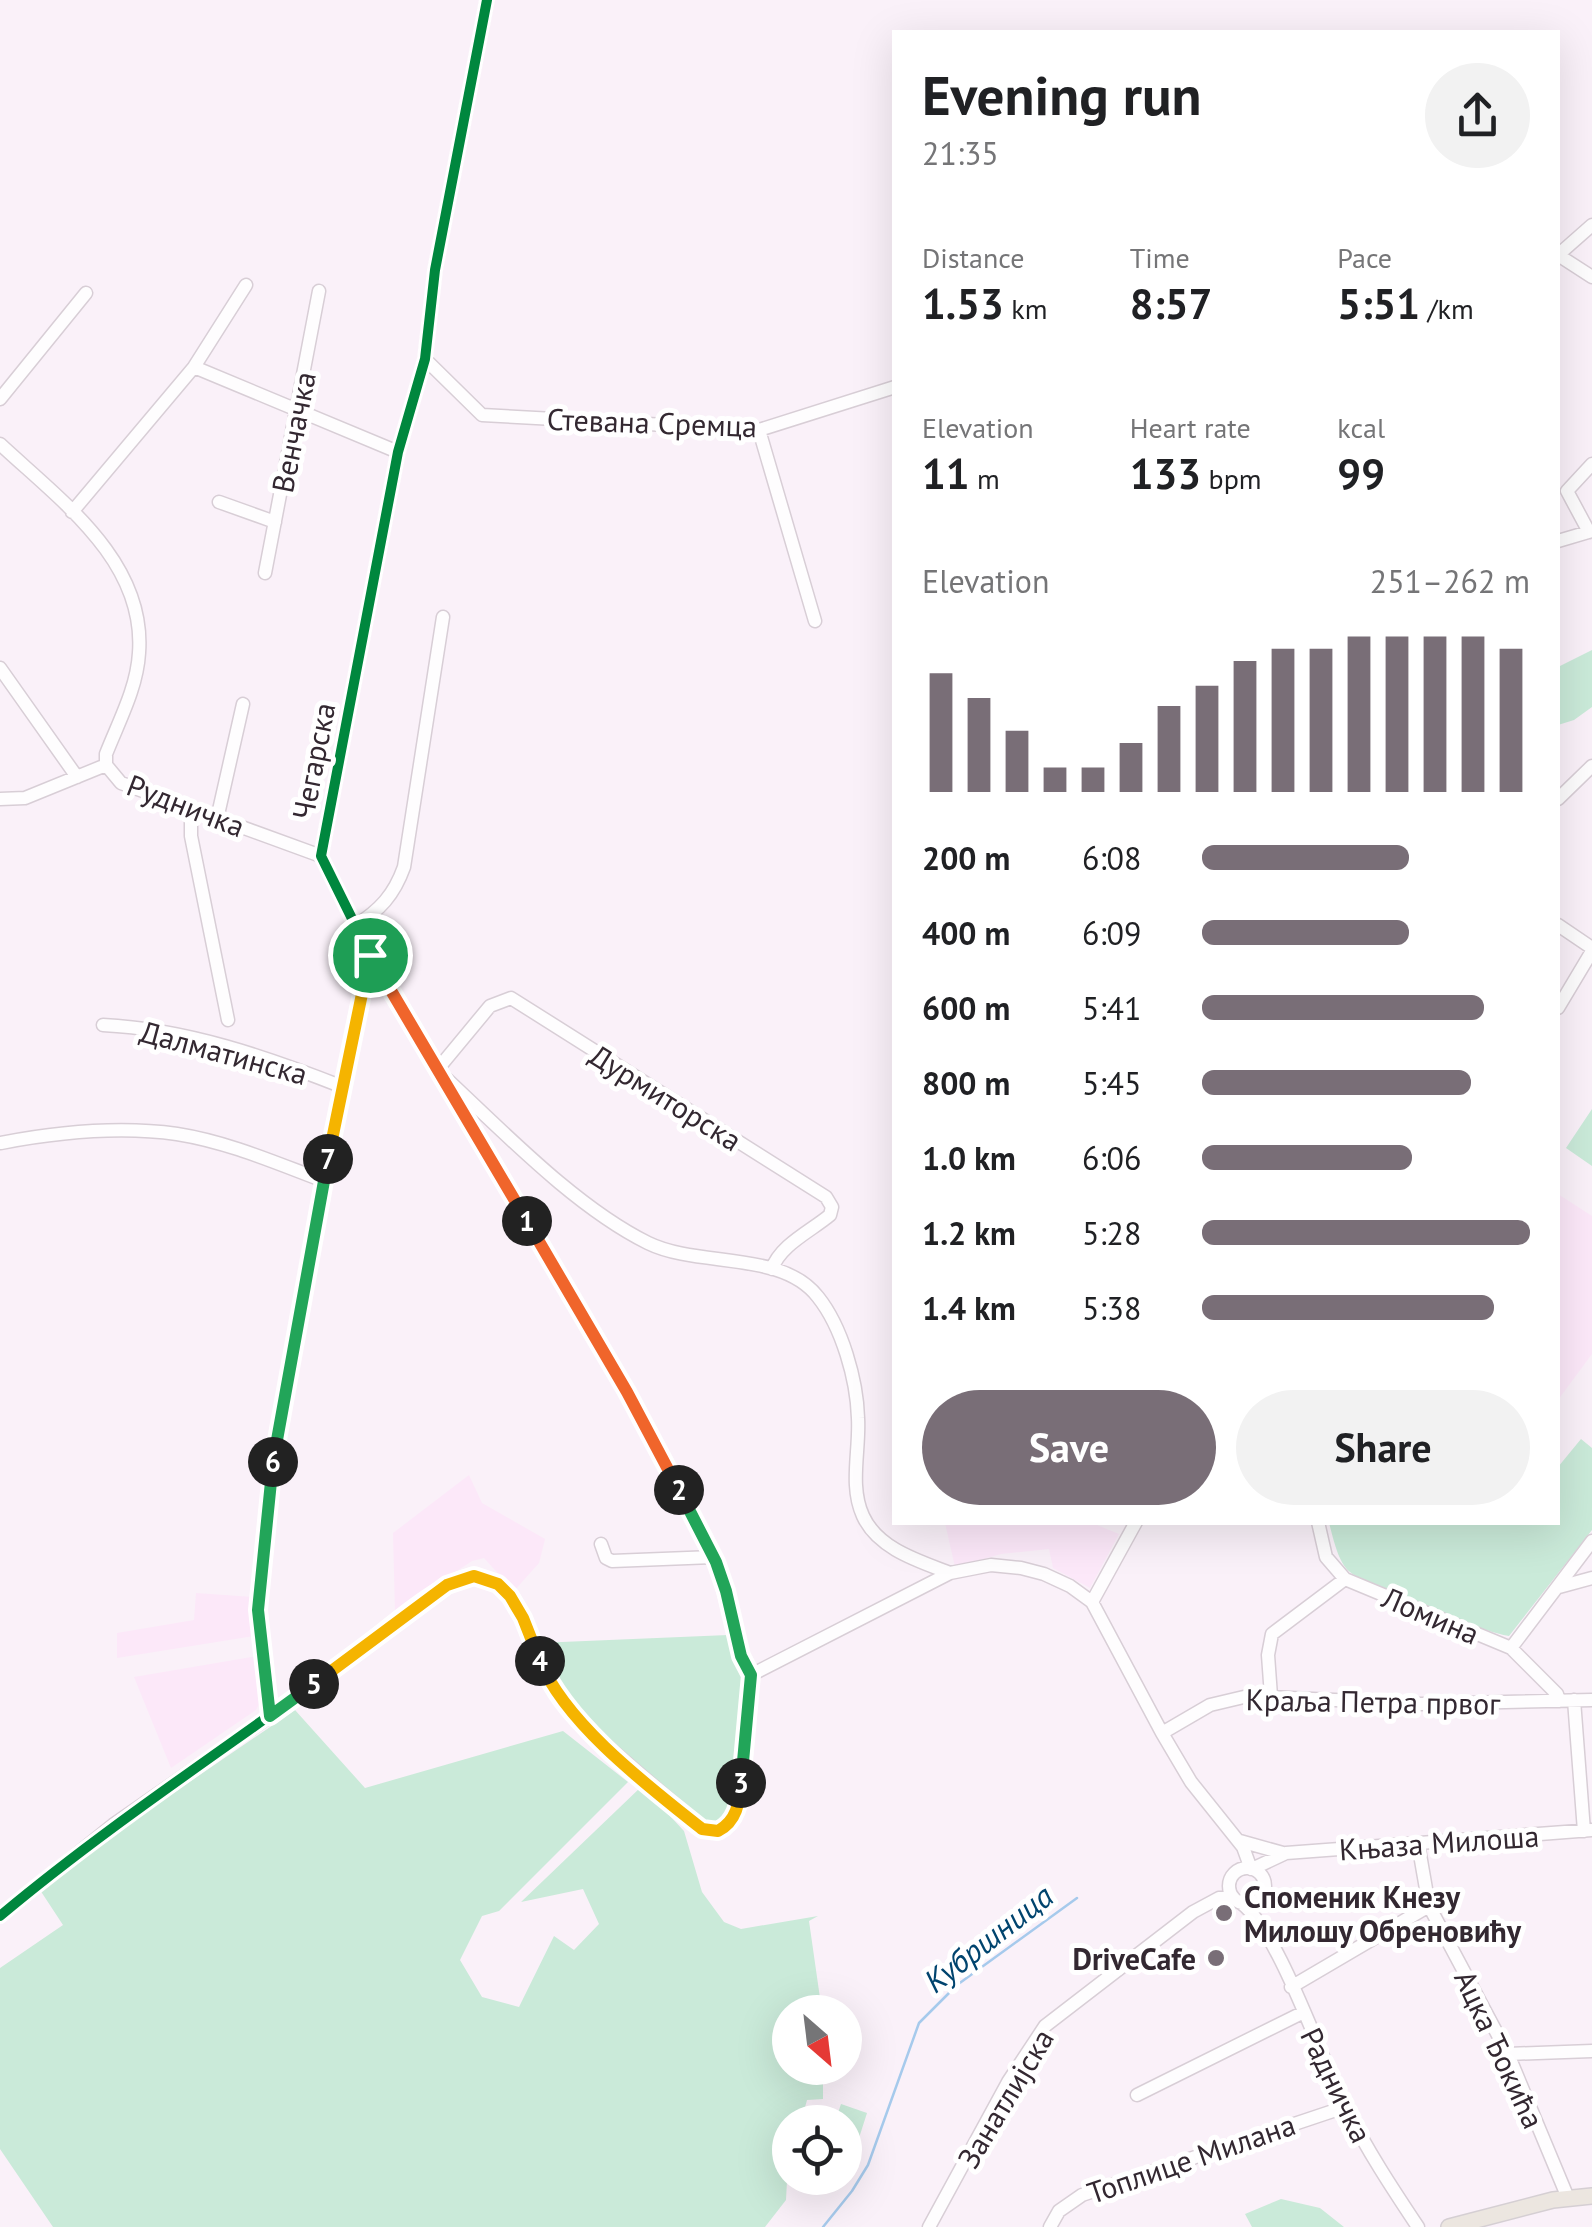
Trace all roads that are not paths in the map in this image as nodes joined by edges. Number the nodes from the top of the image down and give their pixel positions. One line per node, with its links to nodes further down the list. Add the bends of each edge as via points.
1 (487, 0): 9 (street, Чегарска, via 435,270)
2 (1592, 225): 3 (street)
3 (1560, 253)
4 (1560, 256): 5 (street)
5 (1592, 277)
6 (246, 285): 10 (street)
7 (320, 291): 13 (street, Венчачка)
8 (86, 293): 12 (street)
9 (425, 360): 14 (street, Стевана Сремца, via 482,415); 16 (street, Чегарска)
10 (194, 367): 13 (street); 19 (street)
11 (892, 388): 14 (street, Стевана Сремца)
12 (0, 400)
13 (298, 409): 16 (street); 20 (street, Венчачка)
14 (759, 430): 25 (street)
15 (0, 444): 19 (street)
16 (398, 452): 35 (street, Чегарска)
17 (1592, 464): 21 (street, via 1567,491)
18 (220, 502): 20 (street)
19 (72, 512): 28 (street, via 102,540 139,624 132,690)
20 (275, 522): 23 (street, Венчачка)
21 (1590, 532): 22 (street)
22 (1560, 540)
23 (265, 573)
24 (442, 617): 36 (street, via 404,867 396,891)
25 (814, 621)
26 (0, 668): 30 (street)
27 (244, 704): 34 (street)
28 (106, 765): 30 (street, Рудничка); 33 (street, Рудничка, via 121,783)
29 (1592, 766): 31 (street)
30 (77, 777): 32 (street, Рудничка, via 25,798)
31 (1560, 797)
32 (0, 800)
33 (191, 810): 34 (street, Рудничка); 41 (street, via 190,836)
34 (217, 819): 35 (street, Рудничка)
35 (321, 856): 36 (street, Чегарска)
36 (355, 926): 39 (street, Чегарска)
37 (1560, 928): 38 (street)
38 (1591, 953): 40 (street)
39 (370, 955): 43 (street, Чегарска); 44 (street)
40 (1560, 1005)
41 (228, 1020)
42 (103, 1025): 44 (street, Далматинска, via 220,1045)
43 (436, 1070): 47 (street, via 584,1200 640,1238 687,1256); 47 (street, Дурмиторска, via 490,1006 511,998 826,1198 830,1215 788,1247); 52 (street, Чегарска, via 627,1392)
44 (343, 1086): 46 (street)
45 (1, 1143): 46 (street, via 67,1132 177,1134)
46 (324, 1181): 64 (street, via 261,1562 258,1610)
47 (772, 1269): 53 (street, via 799,1278 818,1297 845,1355 858,1416 855,1480 863,1515 903,1555)
48 (1134, 1525): 57 (street)
49 (1319, 1525): 55 (street, Ломина, via 1326,1557)
50 (1592, 1541): 56 (street)
51 (601, 1544): 52 (street, via 612,1561)
52 (713, 1556): 59 (street, Чегарска)
53 (950, 1573): 57 (street, via 976,1566 1021,1568 1056,1578); 59 (street)
54 (1592, 1578): 56 (street)
55 (1345, 1579): 58 (street, Ломина); 60 (street, via 1272,1634)
56 (1559, 1587): 58 (street)
57 (1092, 1602): 65 (street)
58 (1511, 1648): 63 (street, Ломина)
59 (751, 1675): 64 (street, via 740,1802 718,1831 702,1829 579,1722 549,1682 510,1596 484,1577 447,1585)
60 (1272, 1696): 63 (street, Краља Петра првог, via 1421,1704); 65 (street, Краља Петра првог, via 1222,1701)
61 (1574, 1700): 62 (street, Краља Петра првог); 63 (street, Краља Петра првог); 66 (street)
62 (1592, 1700)
63 (1559, 1701)
64 (270, 1716): 75 (street, via 127,1815)
65 (1162, 1733): 67 (street)
66 (1588, 1830): 68 (street, Књаза Милоша)
67 (1236, 1839): 69 (street); 70 (street)
68 (1418, 1843): 69 (street, Књаза Милоша); 73 (street, Ацка Ђокића)
69 (1286, 1853): 70 (street, Књаза Милоша); 71 (street, via 1272,1863)
70 (1244, 1871): 71 (street); 72 (street, via 1229,1888); 74 (street, Занатлијска)
71 (1264, 1887): 72 (street, Занатлијска, via 1252,1903); 76 (street, Радничка)
72 (1237, 1900): 74 (street, Занатлијска, via 1219,1898); 76 (street, Радничка)
73 (1429, 1906): 77 (street); 80 (street, Ацка Ђокића)
74 (1193, 1912): 85 (street, Занатлијска, via 1045,2026)
75 (0, 1916)
76 (1269, 1936): 77 (street, Радничка)
77 (1291, 1987): 78 (street, Радничка)
78 (1302, 2013): 81 (street); 82 (street, Радничка)
79 (1592, 2051): 80 (street)
80 (1508, 2054): 84 (street, Ацка Ђокића)
81 (1137, 2095)
82 (1345, 2106): 86 (street, Топлице Милана, via 1082,2195); 87 (street, Радничка)
83 (1592, 2196): 84 (main road)
84 (1568, 2198): 88 (main road)
85 (929, 2227)
86 (1050, 2227)
87 (1418, 2227)
88 (1449, 2227)

